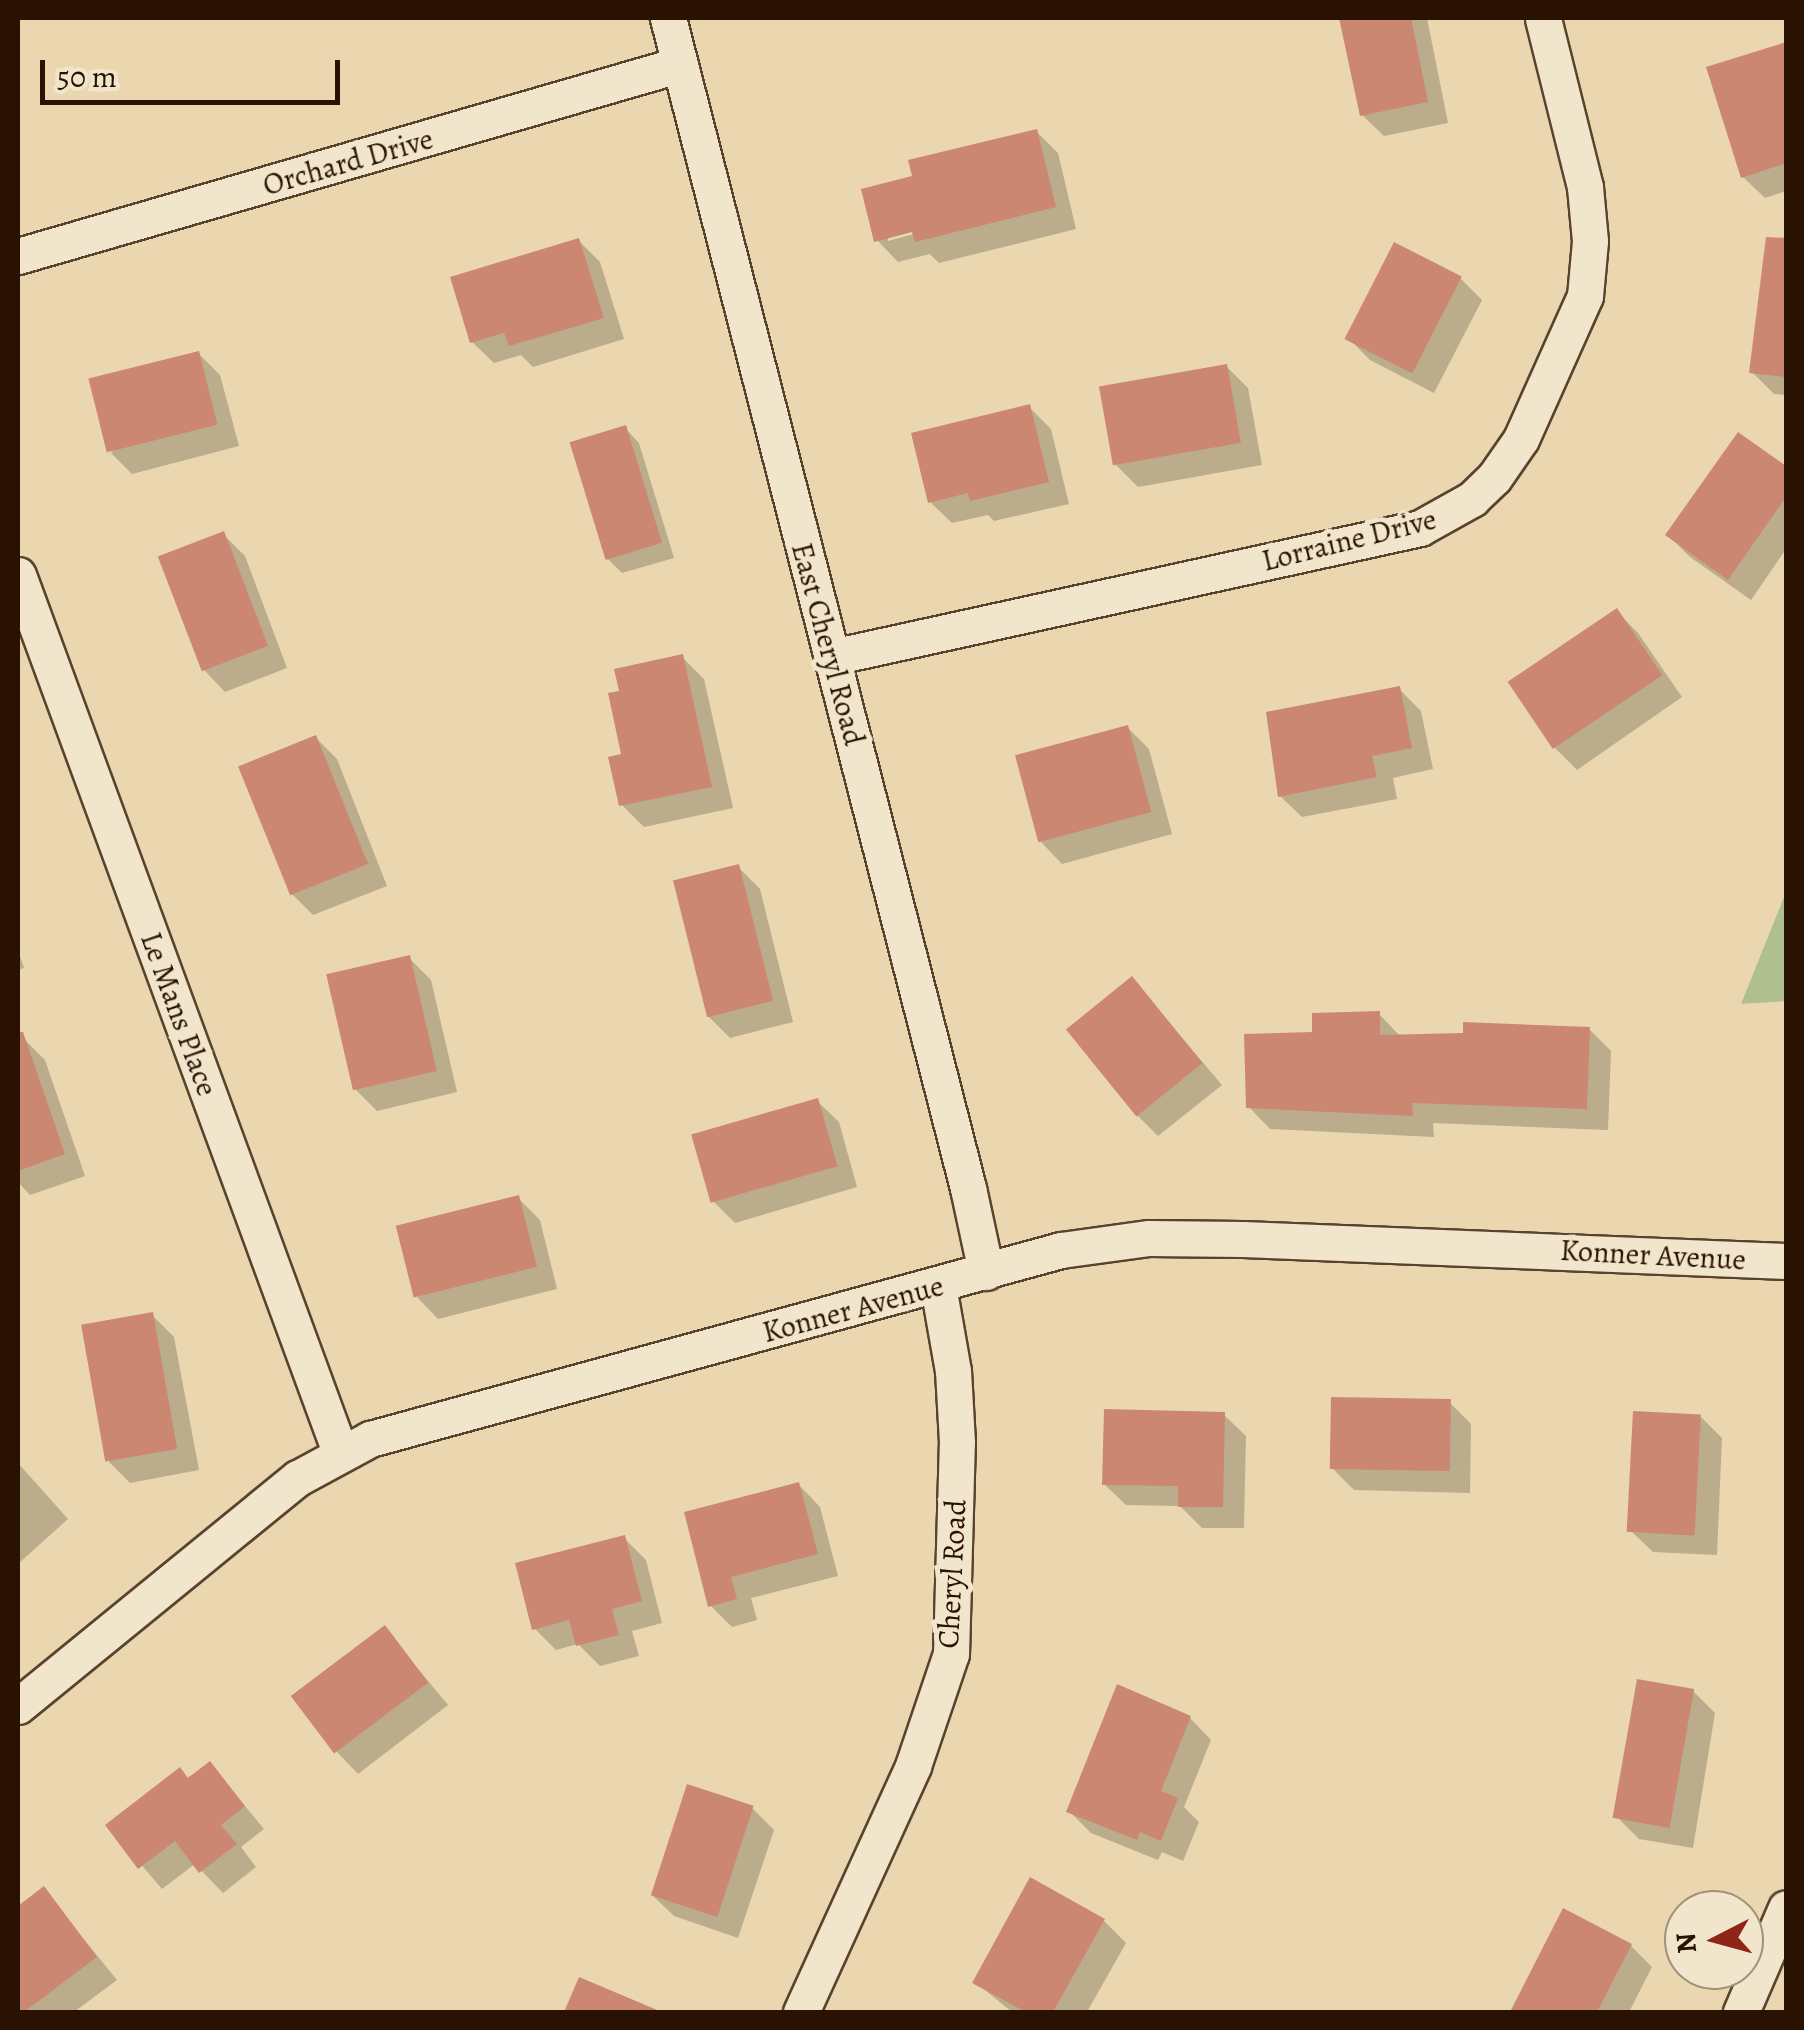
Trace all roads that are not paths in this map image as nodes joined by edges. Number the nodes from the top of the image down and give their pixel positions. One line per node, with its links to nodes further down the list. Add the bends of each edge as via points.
1 (668, 18): 3 (street, East Cheryl Road)
2 (1543, 18): 6 (street, Lorraine Drive, via 1585,187 1585,296 1521,440 1472,499 1420,528)
3 (678, 65): 4 (street, Orchard Drive); 6 (street, East Cheryl Road)
4 (18, 256)
5 (18, 575): 10 (street, Le Mans Place)
6 (832, 658): 8 (street, East Cheryl Road)
7 (1786, 1261): 8 (street, Konner Avenue, via 1149,1238 1061,1250)
8 (986, 1272): 9 (street, Konner Avenue)
9 (938, 1286): 10 (street, Konner Avenue); 13 (street, Cheryl Road, via 957,1442 950,1654 914,1766)
10 (340, 1452): 11 (street, Konner Avenue, via 298,1478)
11 (18, 1706)
12 (1786, 1908): 14 (street)
13 (801, 2012)
14 (1741, 2012)

